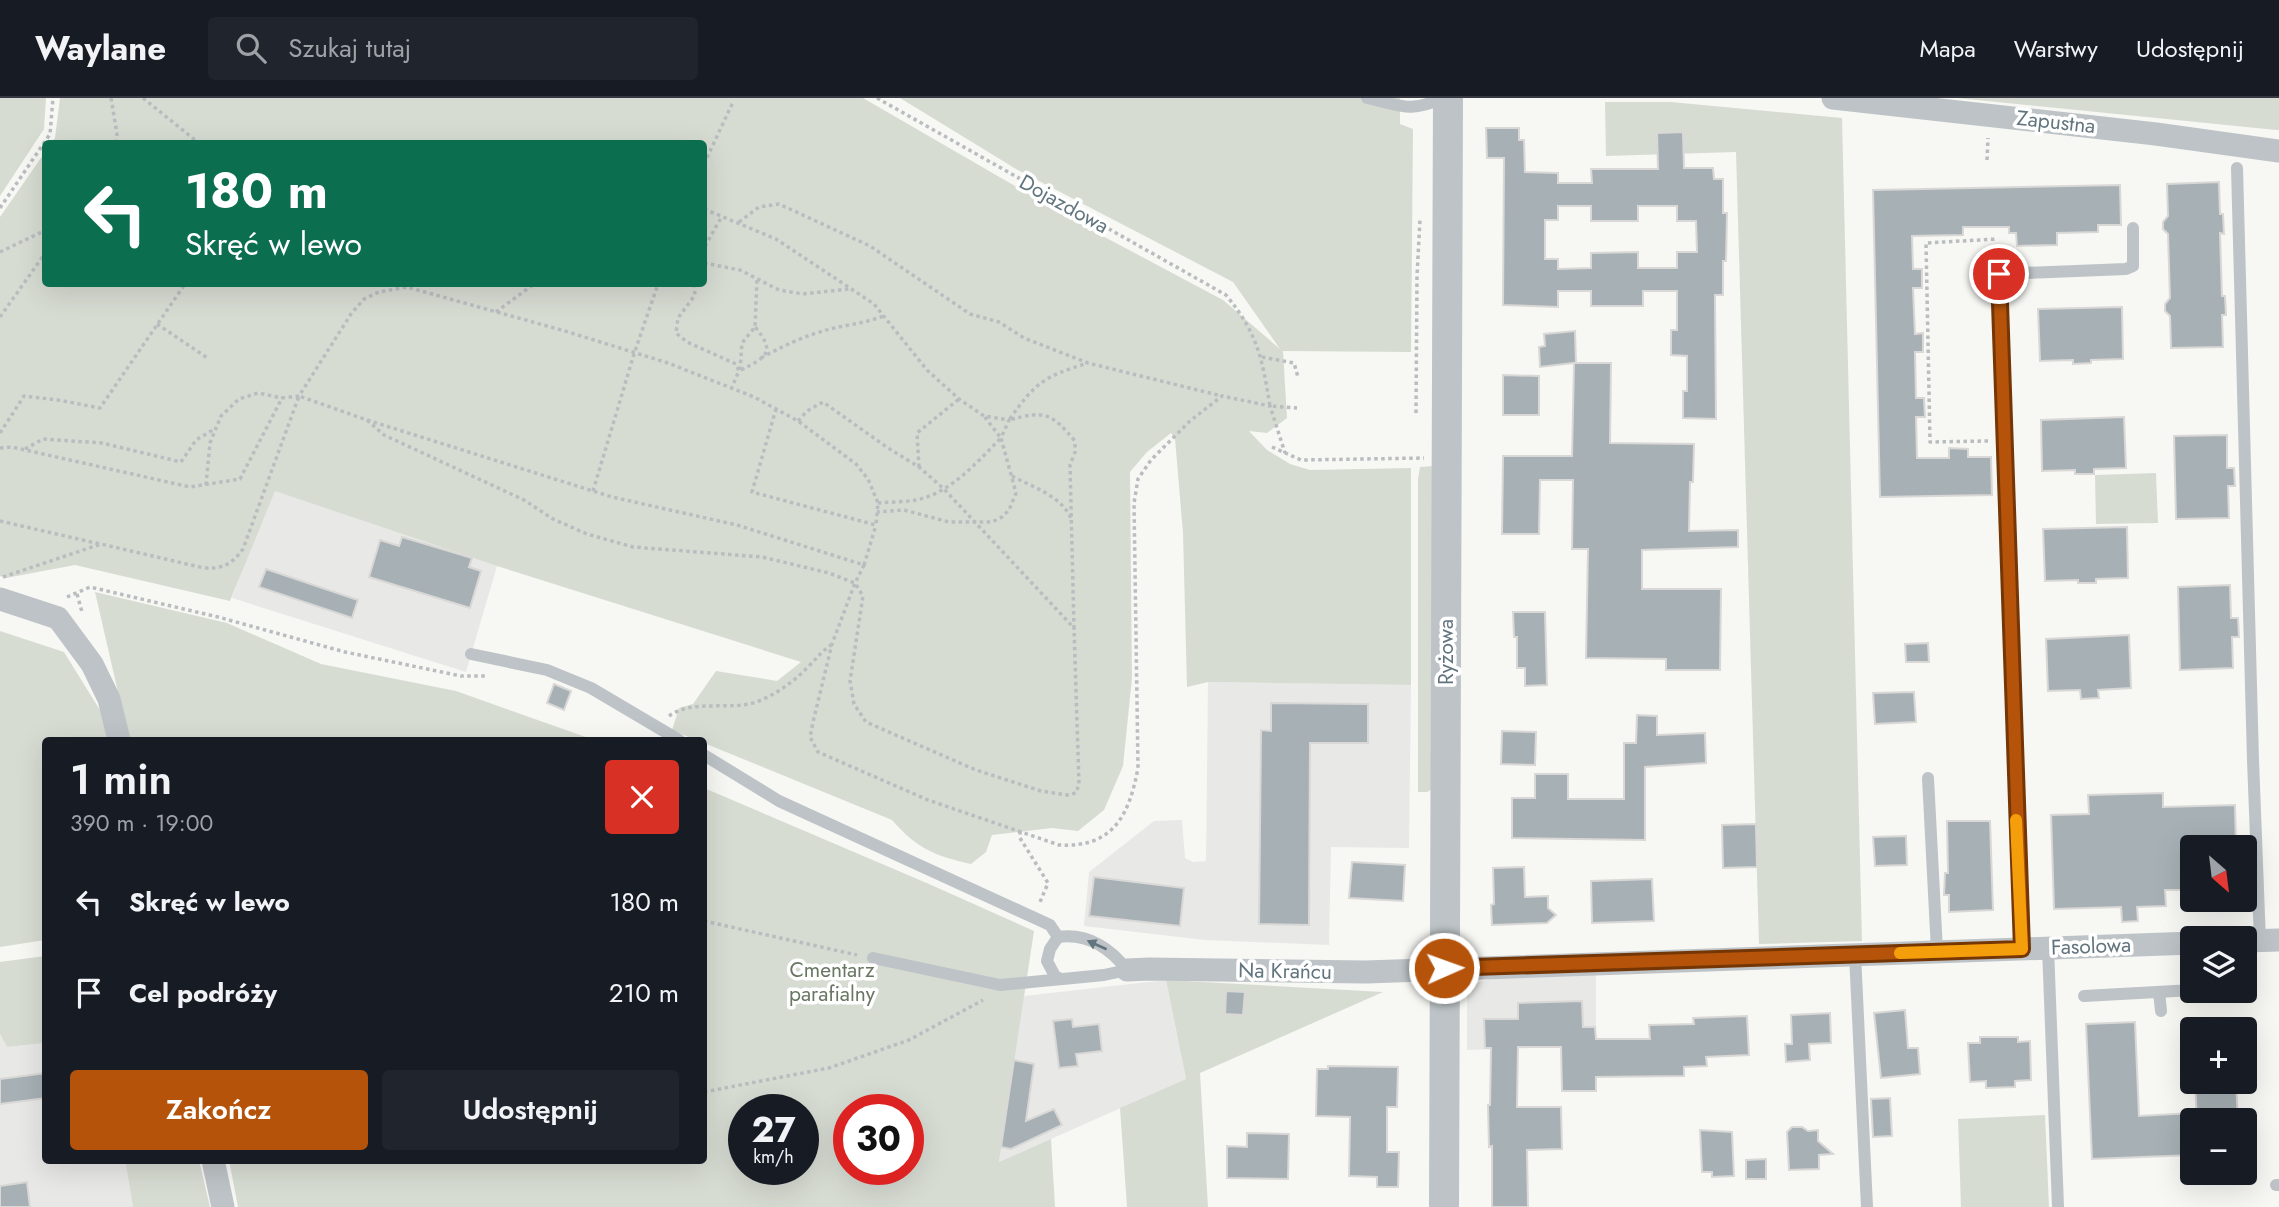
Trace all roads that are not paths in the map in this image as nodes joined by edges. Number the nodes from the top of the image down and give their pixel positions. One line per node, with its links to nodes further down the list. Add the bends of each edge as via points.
1 (1367, 98): 2 (lane, via 1399,107 1424,106)
2 (1446, 98): 21 (street, Ryżowa)
3 (1833, 98): 4 (street, Zapustna)
4 (2279, 151)
5 (2237, 167): 14 (lane)
6 (2133, 228): 17 (lane, via 2133,266 2126,269 1999,274)
7 (6, 592): 9 (street, via 58,618 92,664 109,699)
8 (471, 654): 10 (lane, via 547,670 591,688)
9 (118, 737)
10 (674, 737)
11 (707, 757): 13 (lane, via 779,800 1049,925)
12 (1928, 778): 18 (lane)
13 (1058, 937): 22 (lane, one-way to 13, via 1097,943 1070,935); 23 (lane, via 1047,961)
14 (2261, 941)
15 (2180, 943): 16 (street, Fasolowa)
16 (2048, 948): 17 (street, Fasolowa); 32 (lane)
17 (2022, 949): 18 (street, Fasolowa)
18 (1937, 951): 19 (street, Fasolowa)
19 (1855, 954): 21 (street, Fasolowa); 31 (lane)
20 (873, 958): 23 (lane, Na Krańcu, via 1000,985)
21 (1444, 968): 22 (street, Na Krańcu, via 1366,972); 30 (street, Ryżowa)
22 (1127, 970): 23 (lane, Na Krańcu)
23 (1061, 979)
24 (2180, 991): 25 (lane)
25 (2159, 992): 26 (lane); 27 (lane)
26 (2084, 996)
27 (2161, 1011)
28 (214, 1164): 29 (street)
29 (223, 1207)
30 (1444, 1207)
31 (1867, 1207)
32 (2058, 1207)

